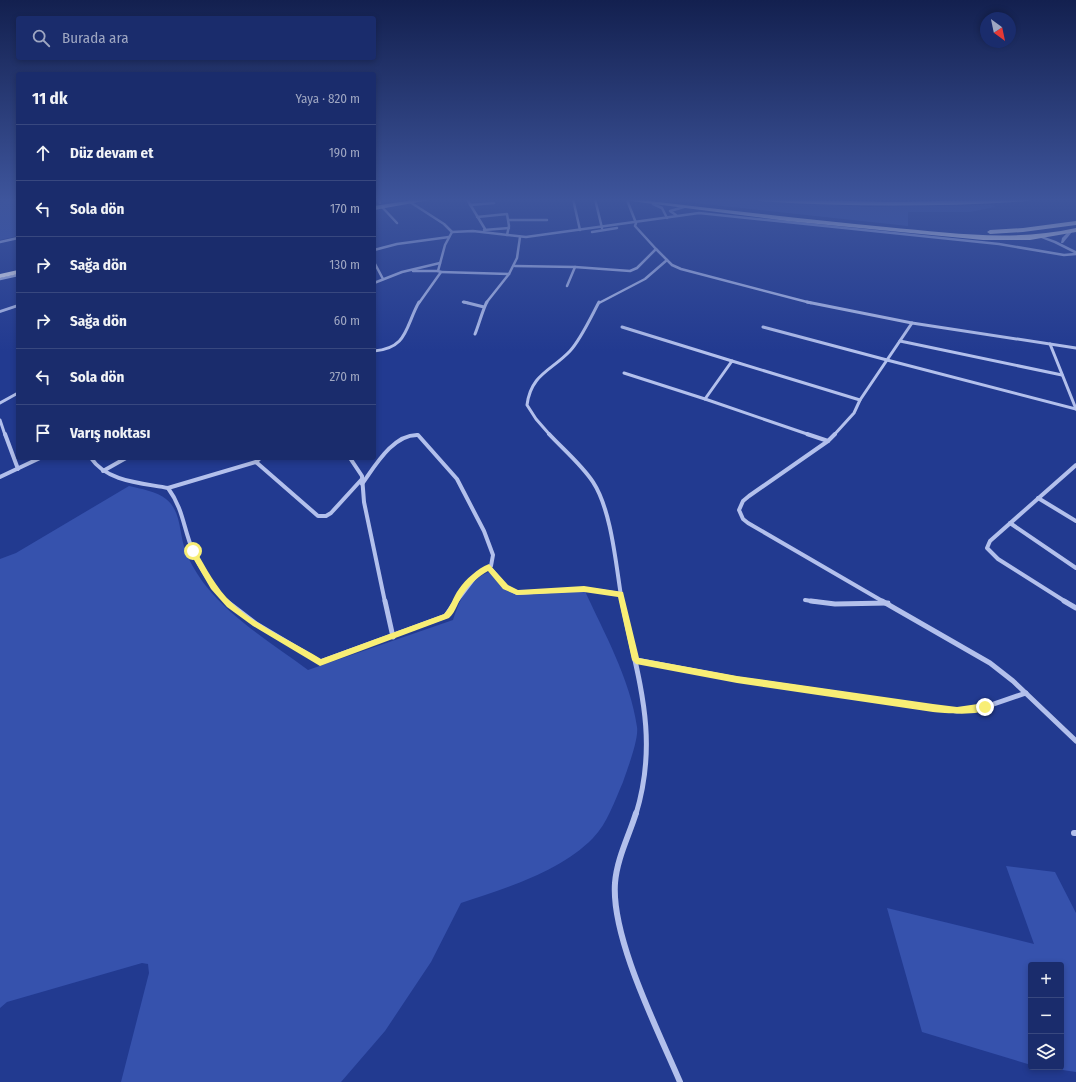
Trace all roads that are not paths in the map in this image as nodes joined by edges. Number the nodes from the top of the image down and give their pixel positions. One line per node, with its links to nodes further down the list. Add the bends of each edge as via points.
1 (445, 249): 7 (street)
2 (517, 249): 9 (street)
3 (656, 249): 6 (street); 10 (street, via 633,270)
4 (1031, 249): 5 (street, via 1058,254)
5 (1076, 253)
6 (667, 260): 27 (street, via 674,267 764,291); 62 (street, via 645,279 600,301 571,350 538,378 527,399 530,412 588,475 599,494)
7 (440, 263): 12 (street); 15 (street)
8 (376, 266): 19 (street)
9 (514, 266): 10 (street); 16 (street)
10 (576, 267): 22 (street)
11 (16, 268): 13 (highway)
12 (406, 270): 15 (street); 19 (street)
13 (0, 272)
14 (16, 272): 17 (highway)
15 (440, 272): 16 (street); 34 (street, via 420,301 398,345 387,350)
16 (509, 274): 25 (street)
17 (0, 276)
18 (16, 276): 20 (street)
19 (383, 279): 21 (street)
20 (0, 280)
21 (376, 282)
22 (567, 286)
23 (463, 302): 25 (street)
24 (16, 306): 26 (street)
25 (484, 307): 30 (street)
26 (0, 312)
27 (912, 323): 31 (street); 32 (street)
28 (622, 327): 36 (street)
29 (763, 327): 35 (street)
30 (475, 334)
31 (900, 341): 35 (street); 38 (street)
32 (1050, 344): 33 (street); 38 (street)
33 (1076, 348)
34 (376, 351)
35 (887, 360): 41 (street); 43 (street)
36 (732, 361): 40 (street); 41 (street)
37 (624, 373): 40 (street)
38 (1062, 375): 43 (street)
39 (16, 395): 42 (street)
40 (705, 399): 45 (street)
41 (860, 400): 45 (street, via 854,413)
42 (0, 403)
43 (1076, 409)
44 (0, 420): 52 (street)
45 (828, 440): 64 (street, via 742,501 740,514 748,524)
46 (36, 460): 52 (street)
47 (92, 460): 53 (street)
48 (122, 460): 53 (street)
49 (351, 460): 55 (street)
50 (256, 462): 55 (street, via 318,516 331,513); 56 (street)
51 (1076, 464): 57 (street)
52 (18, 469): 54 (street)
53 (103, 471): 56 (street)
54 (0, 477)
55 (362, 481): 60 (street, via 400,440 409,434 418,435 448,467 467,496 493,555); 66 (street, via 364,502)
56 (168, 488): 66 (street, via 178,502 193,551 214,587 229,605 256,624 320,662)
57 (1038, 498): 58 (street); 59 (street)
58 (1076, 521)
59 (1010, 523): 61 (street); 65 (street, via 990,541 987,548 990,552)
60 (489, 567): 62 (street, via 506,587 517,592 584,589); 66 (street, via 461,591 446,616)
61 (1076, 568)
62 (621, 594): 67 (street)
63 (804, 600): 64 (street, via 835,604)
64 (888, 603): 68 (street, via 990,663)
65 (1076, 608)
66 (393, 636)
67 (636, 660): 68 (street, via 737,679 957,711 985,707); 70 (street, via 647,710 648,736 641,797 616,876 617,917 626,951)
68 (1026, 693): 69 (street)
69 (1076, 740)
70 (680, 1082)

